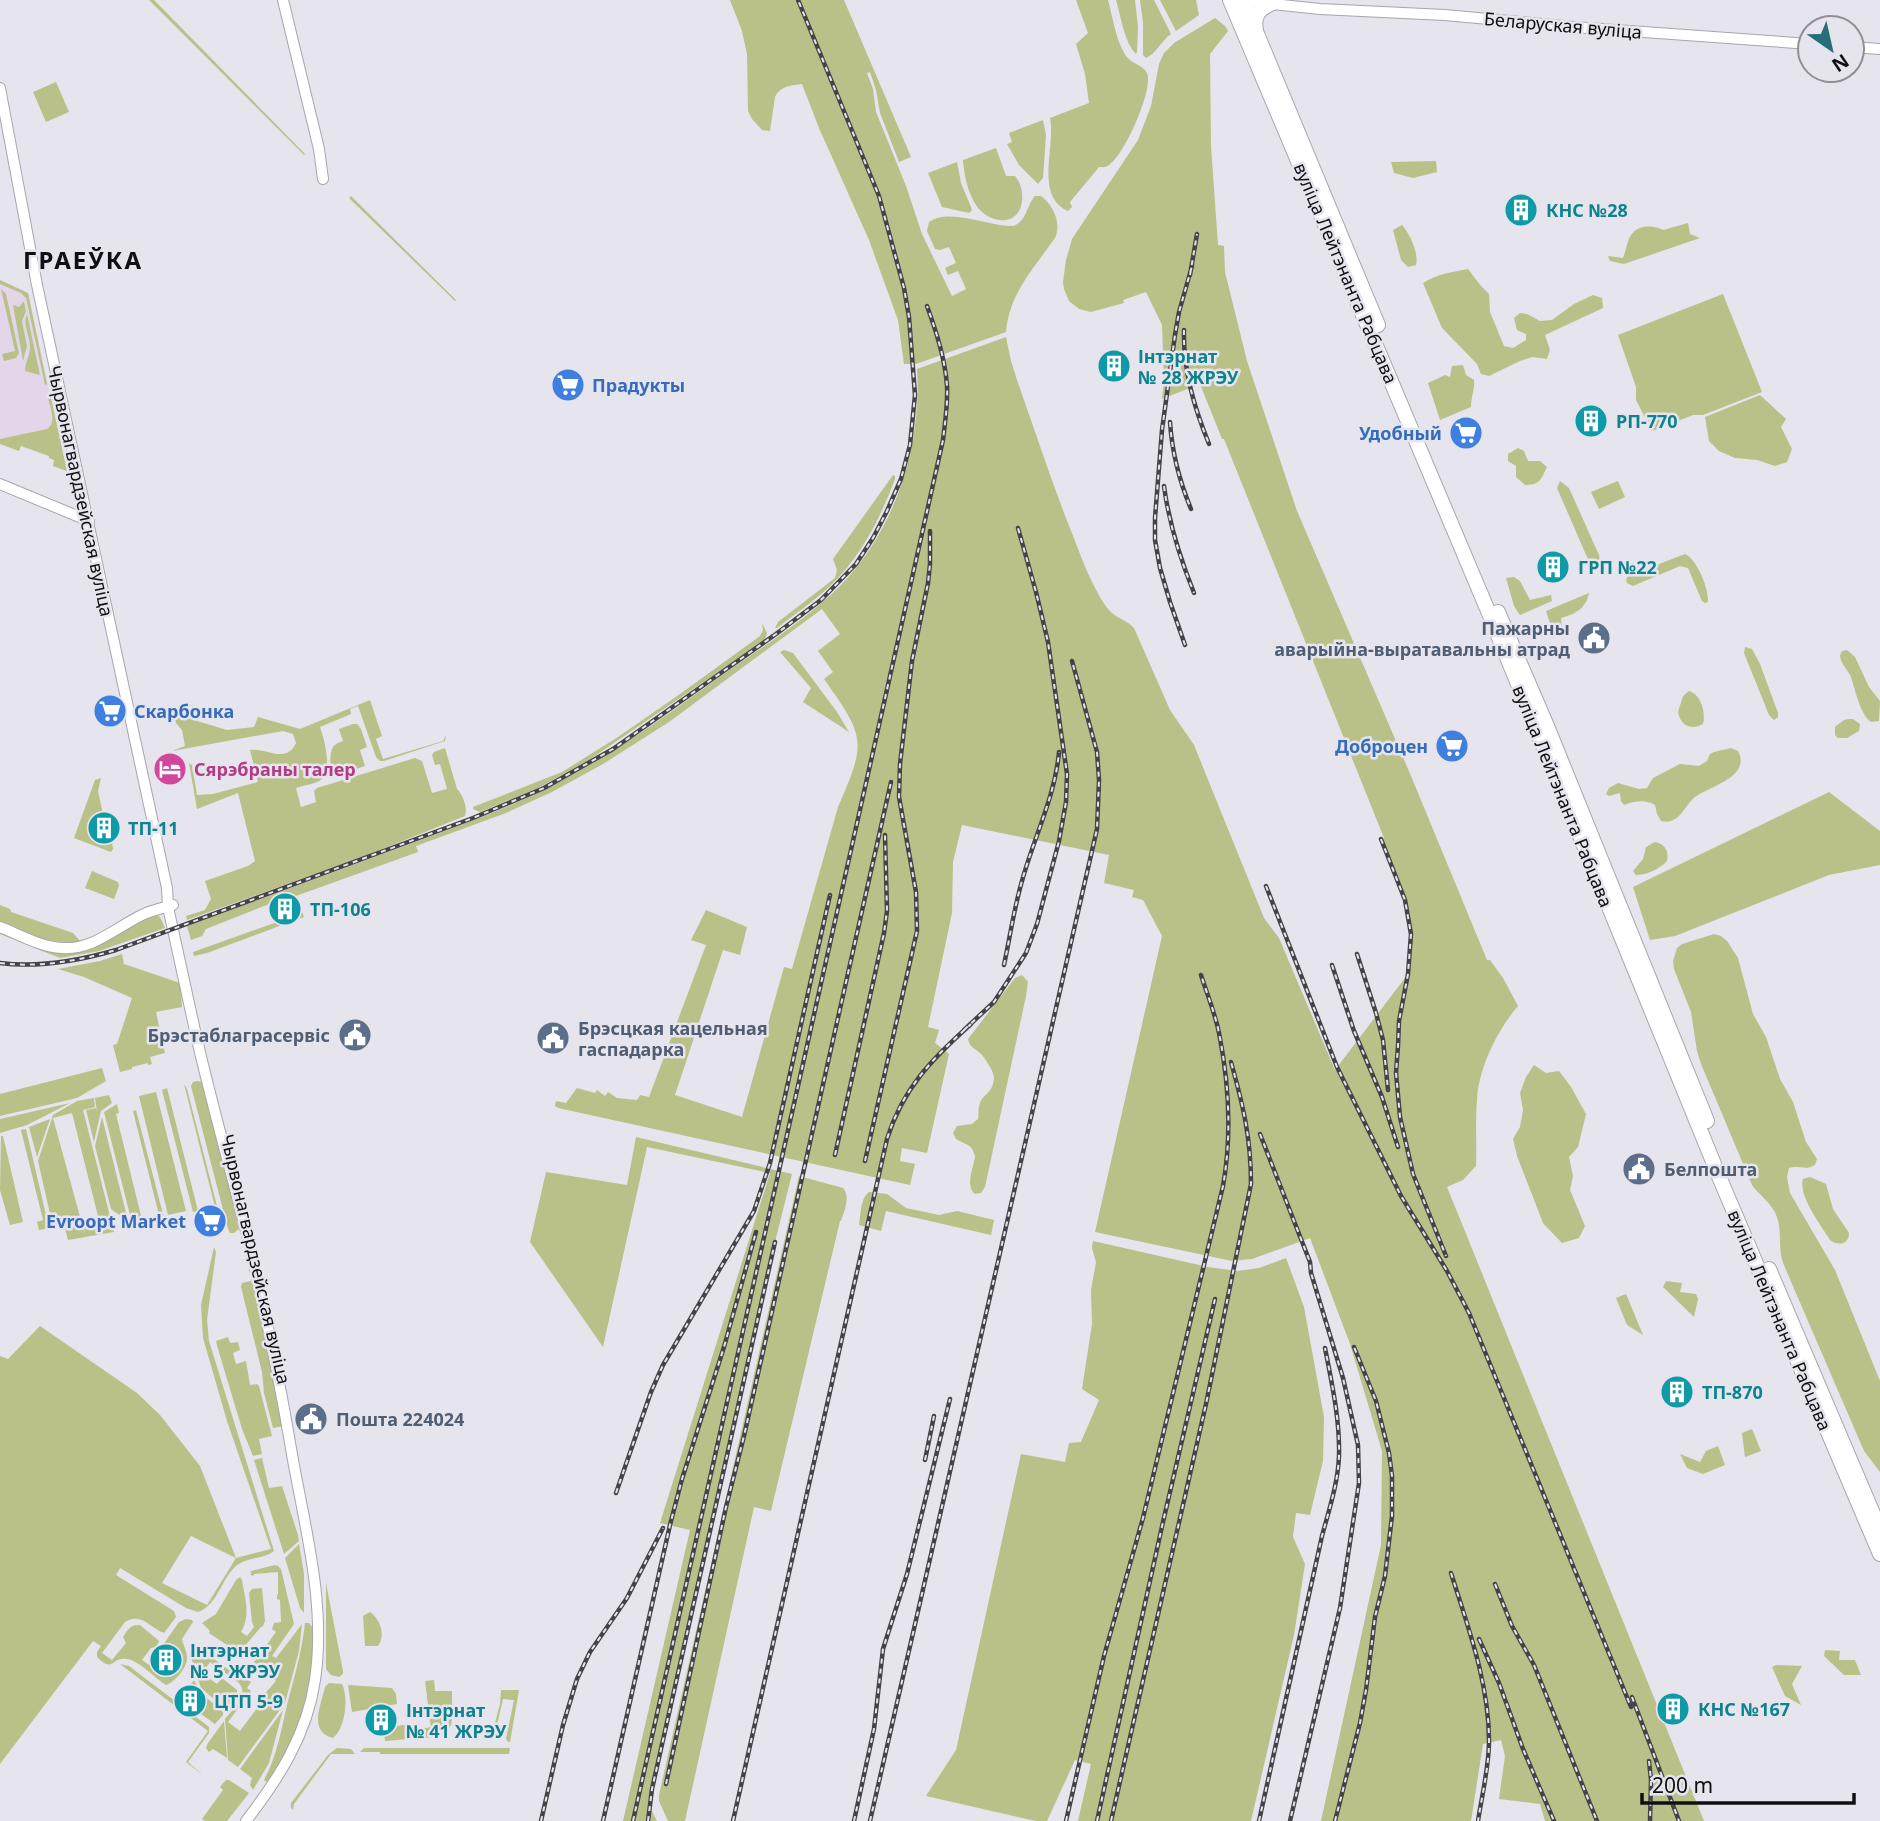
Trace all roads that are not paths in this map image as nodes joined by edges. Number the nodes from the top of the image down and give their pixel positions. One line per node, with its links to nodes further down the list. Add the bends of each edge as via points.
1 (284, 0): 6 (main road)
2 (1247, 2): 3 (highway, вуліца Лейтэнанта Рабцава); 3 (highway, via 1264,7 1255,21); 4 (main road, Беларуская вуліца); 12 (highway, вуліца Лейтэнанта Рабцава, via 1491,618 1723,1186)
3 (1256, 31): 11 (highway, вуліца Лейтэнанта Рабцава)
4 (1796, 43)
5 (0, 88): 8 (main road, Чырвонагвардзейская вуліца)
6 (323, 179)
7 (0, 484): 8 (main road)
8 (89, 522): 9 (main road, Чырвонагвардзейская вуліца)
9 (170, 906): 10 (main road, via 142,915 102,939 71,948 42,944); 13 (main road, Чырвонагвардзейская вуліца, via 195,1033 269,1333 317,1597 317,1667 306,1720 285,1766); 14 (main road, Чырвонагвардзейская вуліца, via 263,1273 322,1591 323,1650 316,1705 297,1756)
10 (0, 927)
11 (1880, 1530)
12 (1880, 1554)
13 (246, 1821)
14 (253, 1821)

